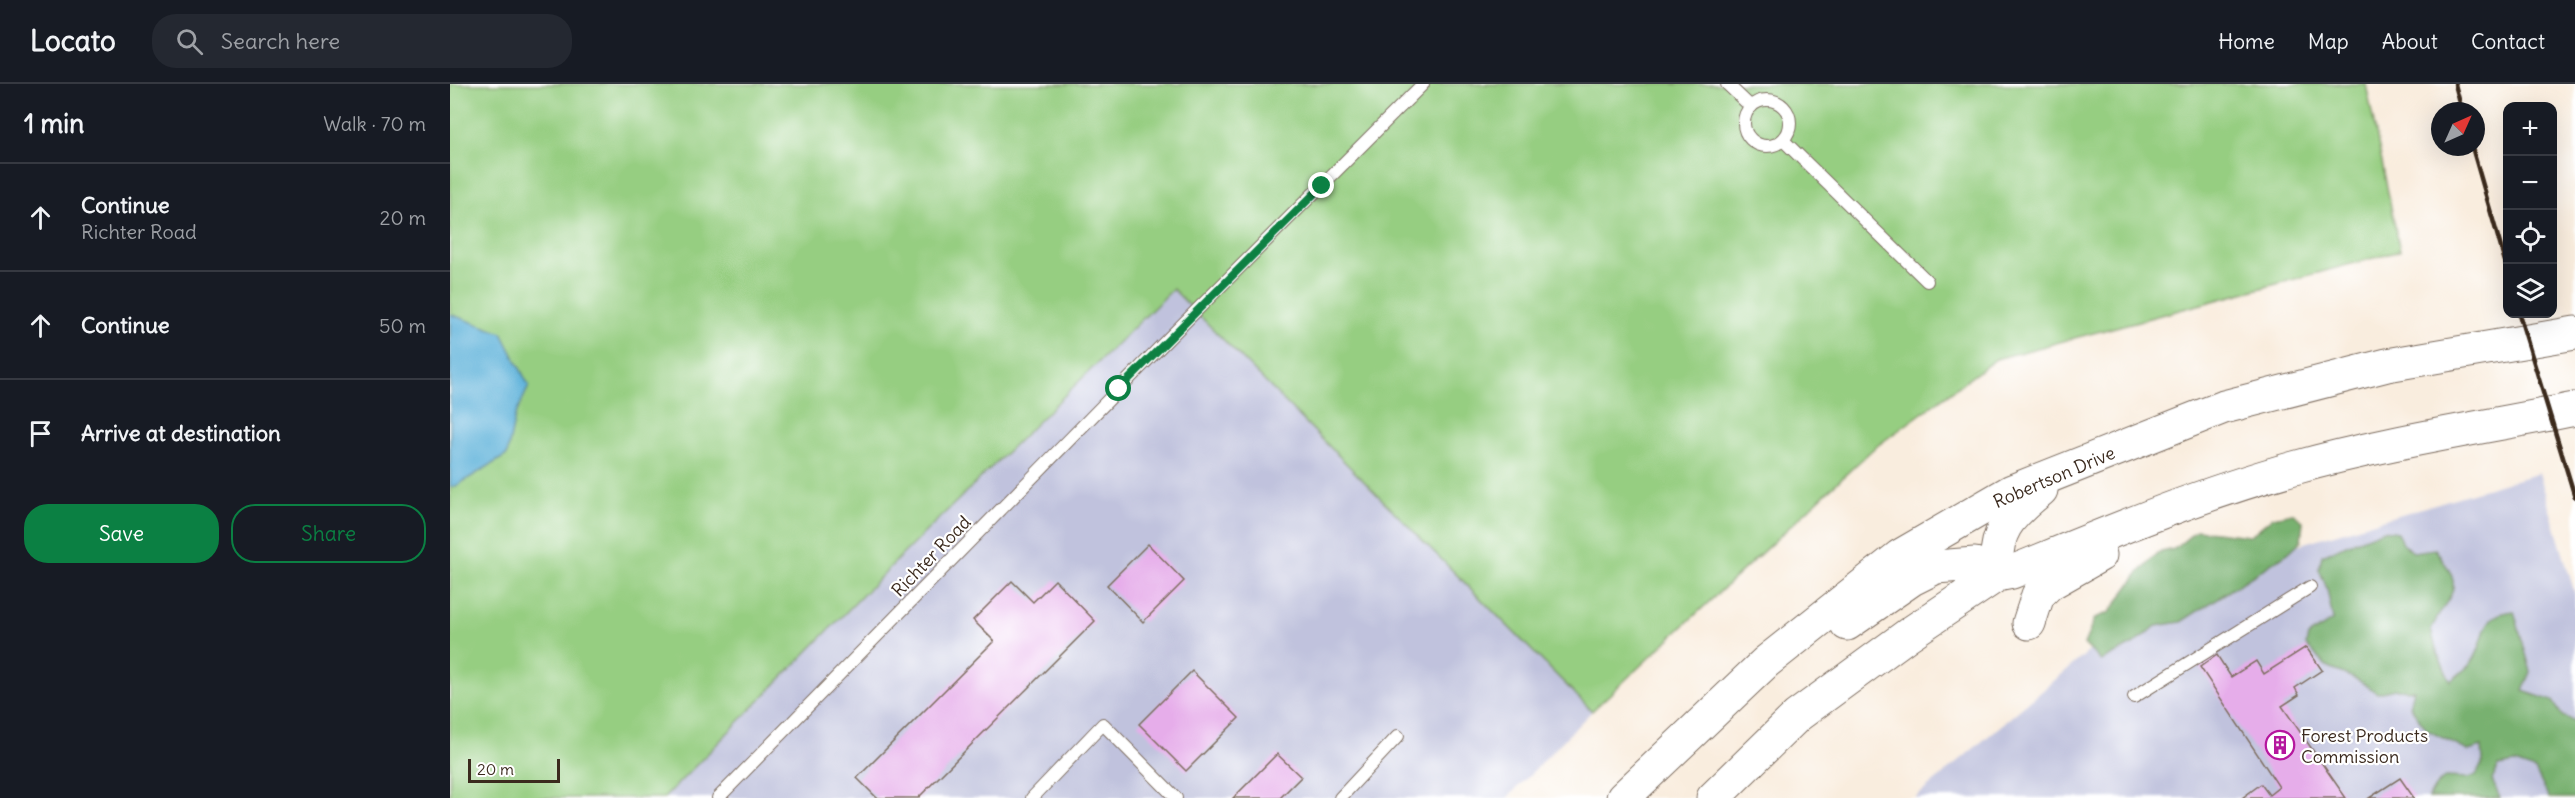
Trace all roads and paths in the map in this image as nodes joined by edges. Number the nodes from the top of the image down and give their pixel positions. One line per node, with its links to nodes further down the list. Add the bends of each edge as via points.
1 (1424, 84): 15 (lane, Richter Road)
2 (1727, 84): 3 (lane)
3 (1750, 107): 4 (lane, via 1745,115 1747,135 1764,146); 4 (lane, via 1770,100 1786,111 1790,121)
4 (1783, 140): 5 (lane)
5 (1927, 280)
6 (2575, 333): 8 (highway, Robertson Drive, via 2387,365 2224,407)
7 (2575, 409): 9 (highway, via 2402,443)
8 (2066, 470): 10 (highway, via 2017,510 2000,532 1995,554); 19 (highway, Robertson Drive, via 2012,491 1900,556 1766,662)
9 (2261, 479): 10 (highway, via 2147,516); 12 (highway, via 2206,510 2126,543 2049,584 2038,595)
10 (1997, 575): 19 (highway, via 1975,564 1936,567 1912,579 1807,654 1677,762); 20 (highway, via 1797,716)
11 (2310, 587): 13 (lane)
12 (2029, 623)
13 (2134, 697)
14 (1398, 736): 18 (lane)
15 (718, 798)
16 (1032, 798): 17 (lane, via 1103,724)
17 (1176, 798)
18 (1340, 798)
19 (1623, 798)
20 (1713, 798)

